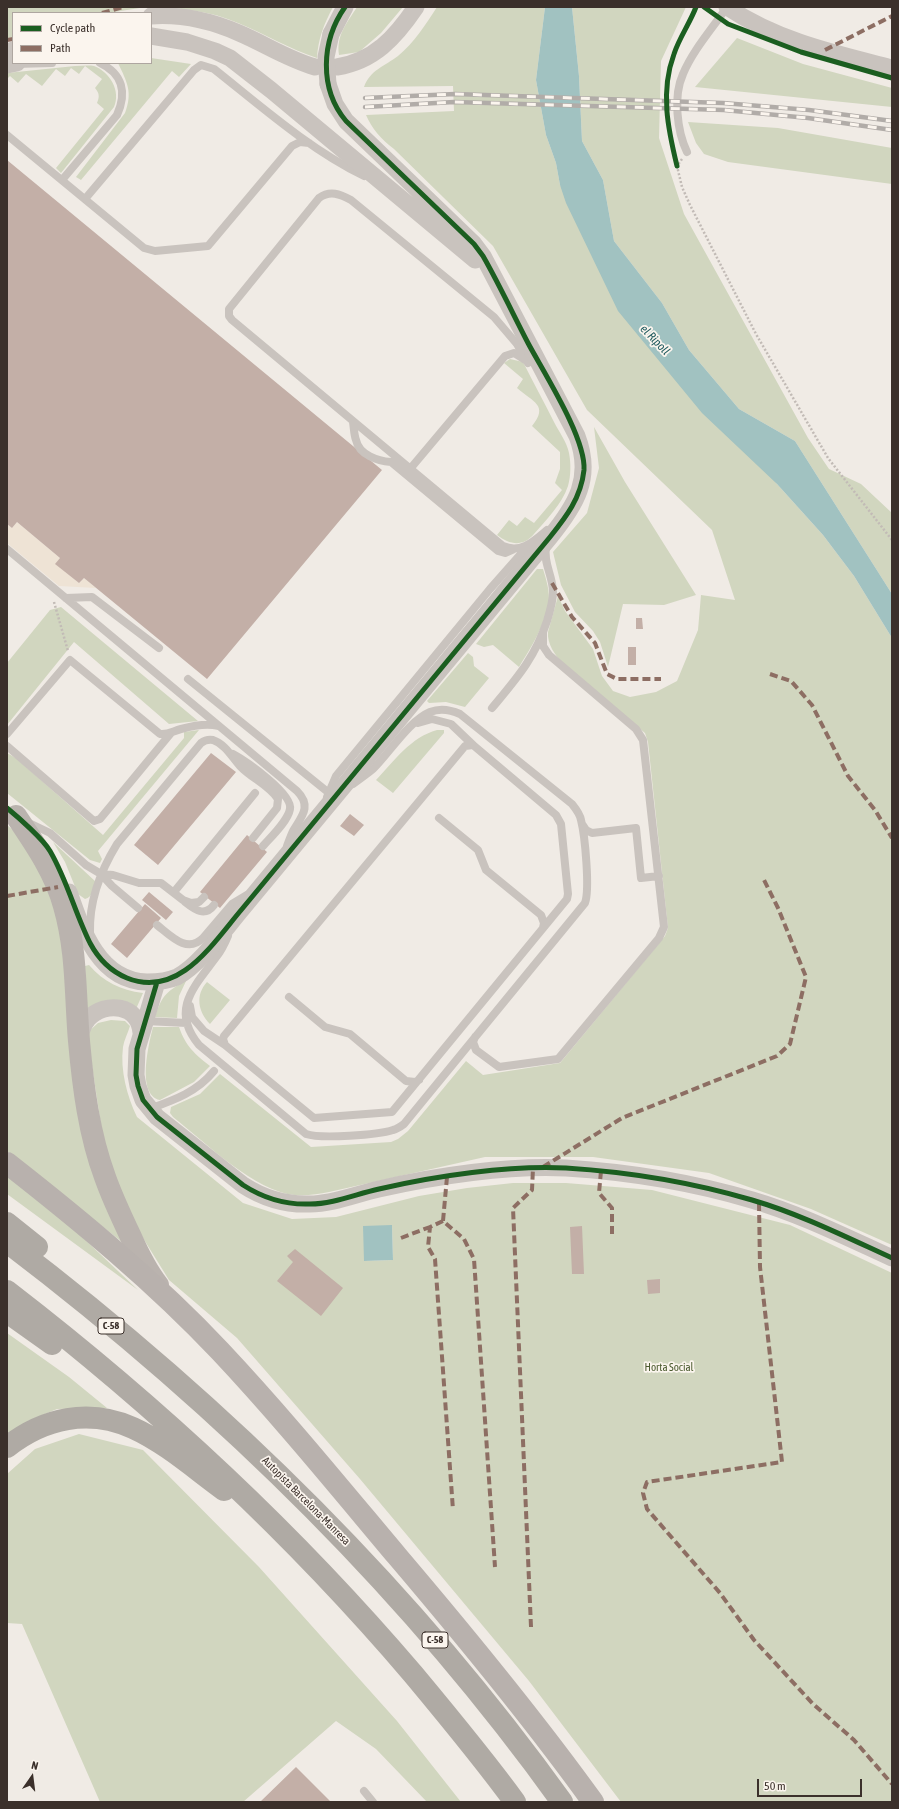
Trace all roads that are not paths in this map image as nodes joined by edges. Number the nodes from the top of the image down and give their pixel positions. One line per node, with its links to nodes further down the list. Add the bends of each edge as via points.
1 (345, 7): 16 (street, bridge, via 331,34 326,57 328,84 335,104 346,121 474,244)
2 (416, 7): 8 (street, via 385,45 362,61)
3 (727, 7): 9 (street, via 754,24 788,39); 12 (lane, via 682,76 678,92 677,118 681,140)
4 (152, 16): 7 (street, via 194,19 217,24 283,56)
5 (152, 36): 14 (street, via 187,42 230,58)
6 (102, 64): 13 (lane, via 109,67 119,80 123,98 116,115)
7 (315, 66)
8 (337, 67)
9 (892, 68)
10 (7, 135): 13 (lane)
11 (310, 144): 14 (lane); 15 (lane, via 300,142 292,146 208,246 166,251 144,248); 15 (lane, via 214,69 201,65 194,70)
12 (687, 152)
13 (62, 180): 15 (lane)
14 (396, 194): 16 (street, via 482,265)
15 (85, 199)
16 (505, 298): 18 (street)
17 (528, 363): 18 (lane); 19 (lane, via 517,344 494,317 351,200 338,194 325,194 231,304 228,312 232,320); 20 (lane, via 514,353 505,356)
18 (558, 399): 21 (street, via 577,436 583,457 584,469 580,492)
19 (353, 422): 20 (lane); 25 (lane, via 358,446 372,458 391,462 498,551 505,553)
20 (410, 469): 25 (lane, via 503,546)
21 (569, 514): 22 (street); 23 (lane)
22 (550, 537): 27 (lane, via 545,555 552,583 552,600); 39 (street)
23 (529, 544): 25 (lane); 39 (lane, via 336,776)
24 (7, 549): 26 (lane)
25 (514, 549)
26 (66, 598): 28 (lane, via 92,596); 32 (lane)
27 (543, 633): 30 (lane, via 527,666); 47 (lane, via 543,646 549,655 636,729 643,740)
28 (159, 648)
29 (188, 679): 39 (lane)
30 (492, 708)
31 (411, 727): 35 (lane, via 427,720 444,721); 39 (lane, via 372,770); 42 (lane, via 431,712 445,710 460,714 572,804 578,811)
32 (222, 729): 33 (lane, via 208,724 182,728); 45 (lane, via 297,791 304,800 303,815 293,831)
33 (171, 733): 34 (lane, via 164,735 156,732 70,660); 36 (lane, via 97,820 92,819)
34 (7, 734)
35 (473, 745): 56 (lane, via 560,819 568,896); 65 (lane, via 464,746 224,1036)
36 (7, 746)
37 (231, 753): 43 (lane, via 240,766 278,799 277,808); 44 (lane, via 250,765 290,801 286,818); 46 (lane, via 212,740 201,743 117,844)
38 (255, 793): 49 (lane)
39 (332, 796): 45 (street)
40 (12, 812): 46 (lane, via 50,833 86,865); 57 (street, via 50,849); 64 (street, via 49,869 64,905 75,965)
41 (439, 818): 56 (lane, via 478,850 486,870 541,915)
42 (582, 824): 47 (lane, via 592,833 636,828 641,878); 63 (lane, via 588,890 585,903)
43 (253, 838)
44 (263, 846)
45 (280, 864): 48 (street)
46 (102, 874): 49 (lane, via 139,883 161,883); 53 (lane); 57 (lane, via 91,909)
47 (660, 876): 63 (lane, via 665,921 663,933 558,1059 499,1067 474,1047)
48 (262, 886): 54 (street); 55 (lane, via 232,904 198,943 192,945 180,942)
49 (174, 892): 51 (lane)
50 (204, 897): 51 (lane, via 195,903)
51 (183, 900): 52 (lane, via 194,909 204,912 209,911)
52 (214, 905)
53 (138, 908)
54 (242, 909): 58 (lane, via 218,954); 59 (street, via 209,949 186,971 176,977)
55 (157, 925)
56 (543, 928): 67 (lane)
57 (90, 942): 59 (street, via 96,954 112,970 134,981)
58 (197, 980): 61 (lane, via 187,1002); 65 (lane, via 190,998 192,1017 204,1031)
59 (157, 982): 62 (street)
60 (289, 997): 67 (lane, via 325,1027 350,1034 406,1081)
61 (187, 1023): 62 (lane); 63 (lane, via 192,1037 199,1045 301,1131 314,1137 388,1132 400,1128)
62 (143, 1027): 64 (street, via 130,1012 110,1009 89,1018 82,1029); 68 (street, via 137,1049 136,1075 138,1086)
63 (475, 1037)
64 (79, 1041): 75 (street, via 96,1148 115,1205 153,1279)
65 (225, 1045): 67 (lane, via 314,1118 392,1112)
66 (214, 1071): 68 (lane, via 205,1082 188,1094)
67 (419, 1080)
68 (149, 1109): 72 (street, via 243,1185 273,1200 310,1204 327,1202 379,1189 490,1172 549,1168 614,1172 694,1185 753,1200 802,1218)
69 (7, 1163): 75 (main road, via 88,1229)
70 (7, 1223): 76 (highway, via 108,1305)
71 (7, 1242): 76 (highway, Autopista Barcelona-Manresa / C-58, via 56,1280)
72 (892, 1258)
73 (7, 1291): 77 (highway, via 114,1376)
74 (7, 1312): 77 (highway)
75 (189, 1320): 84 (main road, via 295,1436 471,1643)
76 (212, 1412): 83 (highway, Autopista Barcelona-Manresa / C-58, via 284,1478 381,1578 511,1733)
77 (178, 1432): 79 (highway)
78 (7, 1448): 79 (highway, via 30,1431 62,1420 80,1418 118,1422 133,1428 165,1448)
79 (282, 1532): 82 (highway, via 386,1643)
80 (364, 1791): 81 (lane)
81 (373, 1802)
82 (515, 1802)
83 (562, 1802)
84 (593, 1802)

